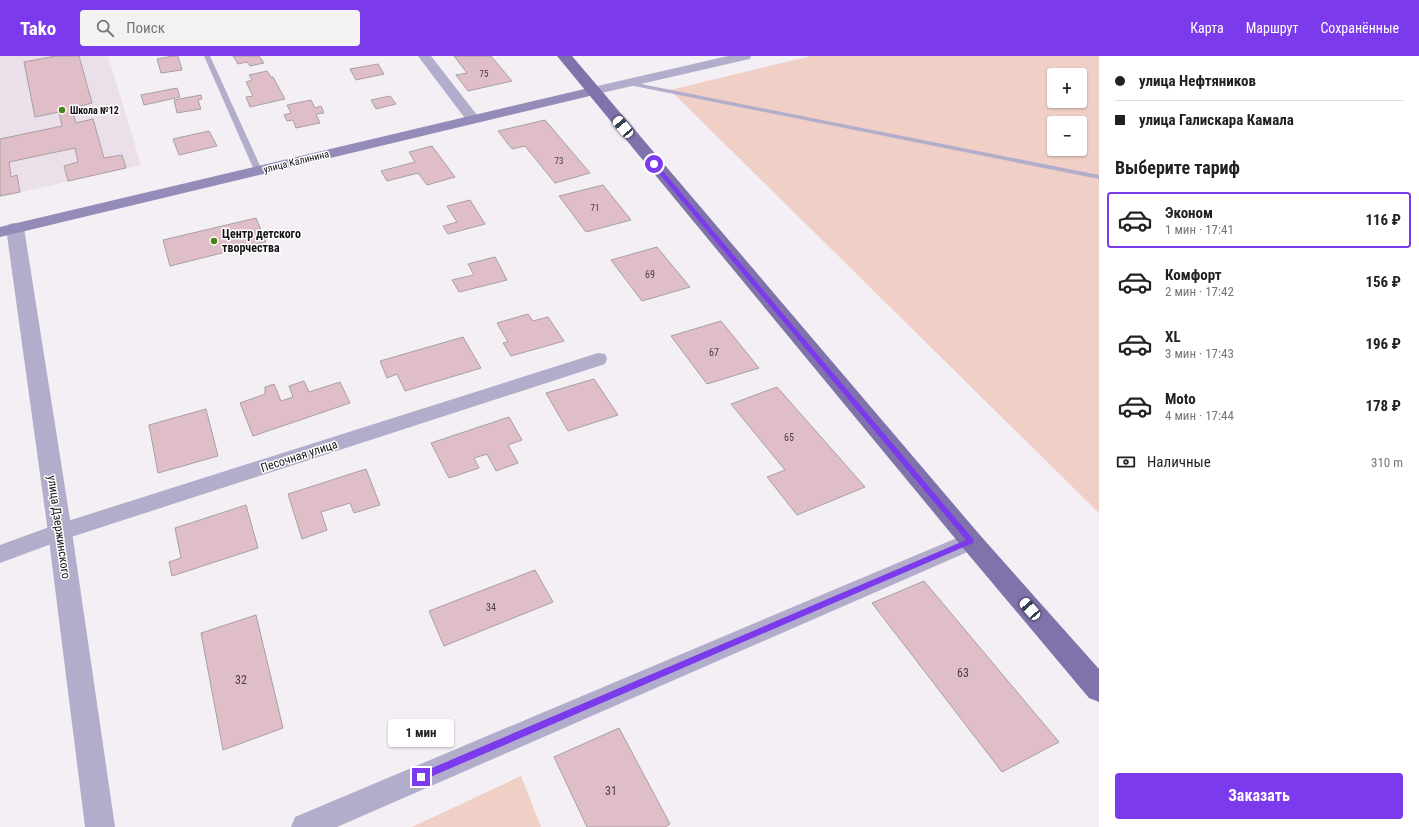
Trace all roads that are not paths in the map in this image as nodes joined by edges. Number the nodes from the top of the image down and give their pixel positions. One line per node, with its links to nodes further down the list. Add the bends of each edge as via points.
1 (207, 56): 8 (lane)
2 (424, 56): 7 (street)
3 (564, 56): 6 (main road)
4 (745, 56): 5 (street)
5 (626, 83): 6 (street); 9 (lane)
6 (593, 91): 7 (main road, улица Калинина); 13 (main road)
7 (472, 118): 8 (main road, улица Калинина)
8 (258, 170): 10 (main road, улица Калинина)
9 (1099, 177)
10 (8, 230): 12 (street, улица Дзержинского)
11 (598, 359): 12 (street, Песочная улица)
12 (60, 532): 14 (street, Песочная улица); 16 (street, улица Дзержинского)
13 (971, 540): 15 (main road); 17 (street)
14 (0, 554)
15 (1099, 689)
16 (100, 827)
17 (305, 827)

